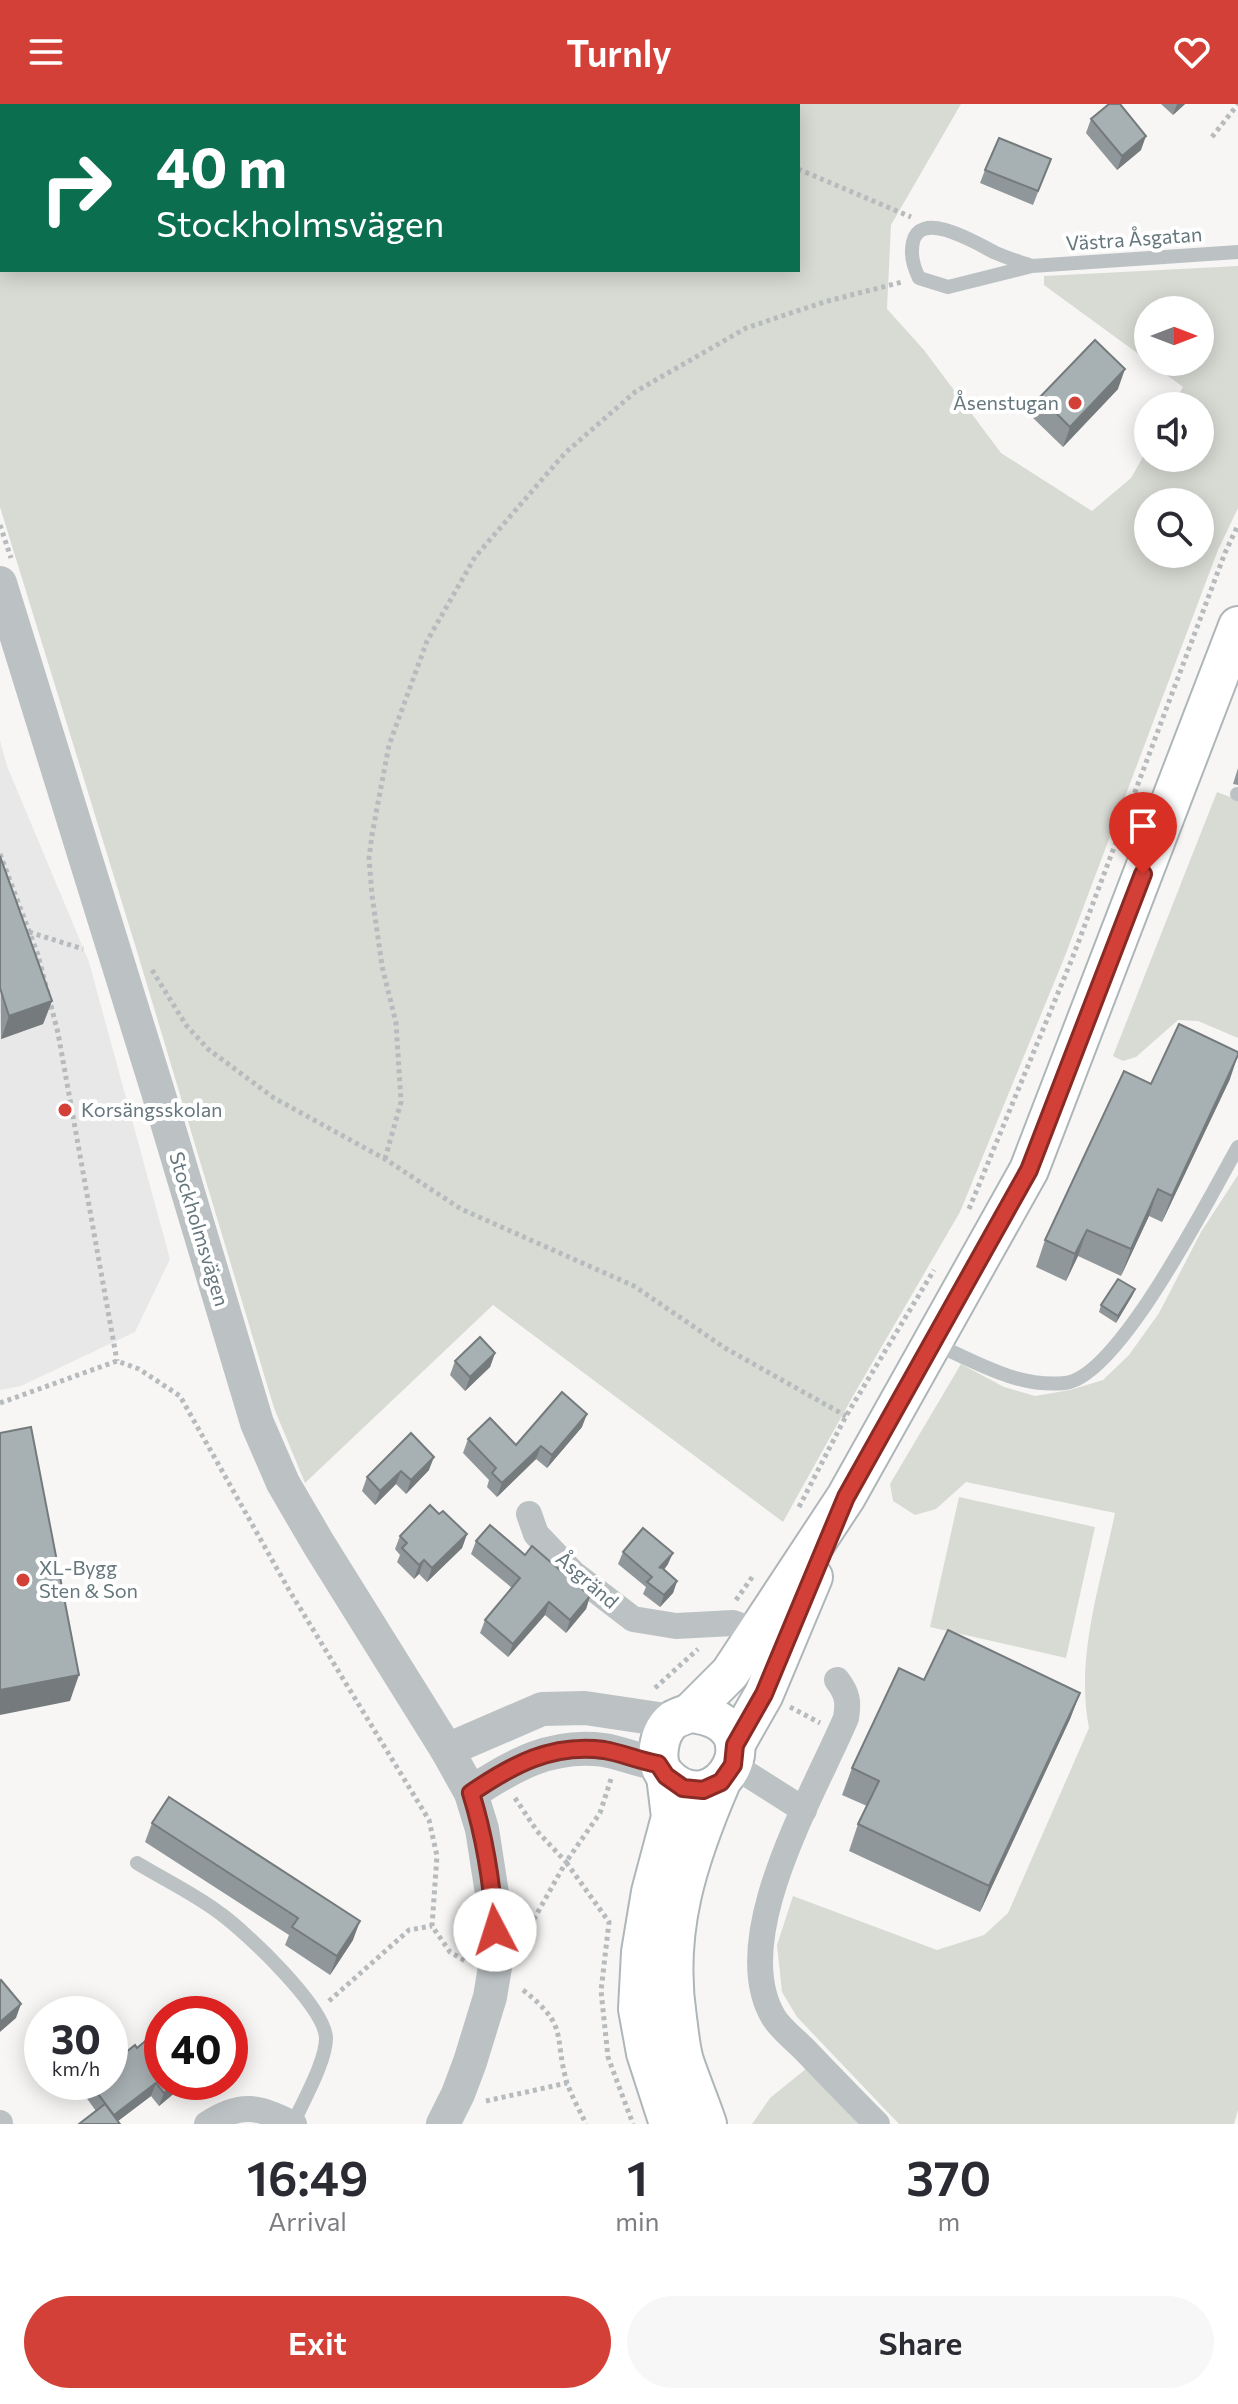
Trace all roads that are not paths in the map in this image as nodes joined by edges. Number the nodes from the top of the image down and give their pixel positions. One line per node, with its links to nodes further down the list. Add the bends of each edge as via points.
1 (1238, 252): 2 (lane, Västra Åsgatan)
2 (1032, 266): 2 (lane, Västra Åsgatan, via 933,227 915,236 912,250 919,278 948,287)
3 (0, 583): 12 (street, Stockholmsvägen, via 257,1423 283,1483)
4 (1238, 626): 6 (main road, via 1029,1170)
5 (1238, 1147): 6 (lane, via 1145,1305 1094,1369 1069,1383 1039,1384)
6 (932, 1342): 7 (main road)
7 (846, 1497): 9 (main road); 13 (main road)
8 (529, 1514): 9 (street, Åsgränd, via 536,1534 573,1573 633,1619 676,1626 743,1625)
9 (757, 1632): 11 (main road, via 730,1673)
10 (837, 1680): 16 (street, via 846,1691 846,1718)
11 (681, 1717): 12 (street, via 542,1709); 13 (main road, via 711,1715 727,1727); 14 (main road, via 660,1738)
12 (447, 1750): 15 (street, Stockholmsvägen)
13 (730, 1764): 14 (main road, via 703,1790 683,1788); 16 (street); 22 (main road, via 683,1881 674,1936 674,1996 683,2058)
14 (662, 1770): 15 (street, via 619,1753 550,1751); 21 (main road, via 671,1817 651,1892 638,2009)
15 (471, 1793): 20 (street, Stockholmsvägen, via 489,1867 496,1961 470,2062)
16 (804, 1810): 23 (street, via 770,1898 760,1946 763,1995 775,2020)
17 (137, 1863): 19 (lane, via 221,1914 303,1992 321,2019 326,2038 322,2057)
18 (207, 2124): 19 (street, via 242,2107)
19 (293, 2124)
20 (443, 2124)
21 (669, 2124)
22 (707, 2124)
23 (877, 2124)

